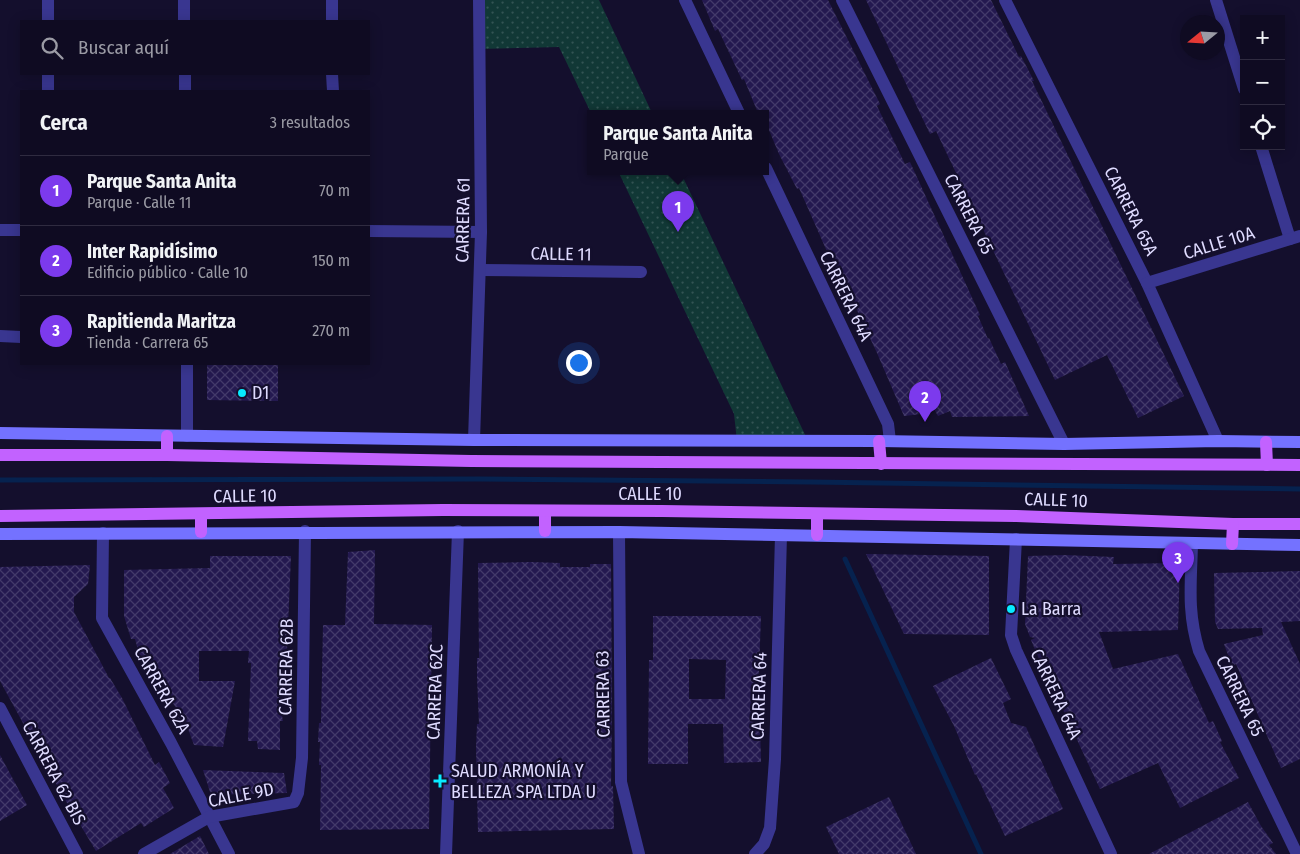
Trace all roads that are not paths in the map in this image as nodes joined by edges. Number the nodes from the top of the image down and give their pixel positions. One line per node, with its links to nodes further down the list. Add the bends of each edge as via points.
1 (48, 0): 9 (street)
2 (184, 0): 10 (street)
3 (332, 0): 11 (street)
4 (479, 0): 25 (street, CARRERA 61)
5 (685, 0): 19 (street)
6 (842, 0): 41 (street, CARRERA 65)
7 (1005, 0): 29 (street, CARRERA 65A)
8 (1216, 0): 15 (street)
9 (48, 20)
10 (184, 20)
11 (332, 20)
12 (48, 75): 16 (street)
13 (185, 75): 17 (street)
14 (332, 75): 18 (street)
15 (1240, 76)
16 (48, 90)
17 (185, 90)
18 (333, 90)
19 (738, 110)
20 (1262, 150): 26 (street)
21 (769, 174): 37 (street, CARRERA 64A, via 888,424)
22 (0, 230): 23 (street)
23 (20, 230)
24 (370, 231): 25 (street)
25 (481, 232): 27 (street, CARRERA 61)
26 (1295, 238): 29 (street, CALLE 10A)
27 (480, 270): 28 (street, CALLE 11); 36 (street, CARRERA 61)
28 (641, 272)
29 (1148, 283): 38 (street, CARRERA 65A)
30 (0, 336): 31 (street)
31 (20, 337)
32 (187, 365): 35 (street)
33 (0, 433): 34 (street)
34 (167, 436): 35 (street); 43 (main road)
35 (187, 436): 36 (street)
36 (474, 440): 37 (street)
37 (885, 441): 41 (street); 44 (main road)
38 (1218, 441): 39 (street); 41 (street)
39 (1266, 442): 40 (street); 45 (main road)
40 (1300, 442)
41 (1064, 444)
42 (0, 455): 43 (main road, CALLE 10)
43 (167, 455): 44 (main road, CALLE 10)
44 (881, 464): 45 (main road, CALLE 10)
45 (1267, 465): 46 (main road, CALLE 10)
46 (1300, 465)
47 (545, 511): 48 (main road, CALLE 10); 49 (main road, CALLE 10); 54 (main road)
48 (201, 514): 50 (main road, CALLE 10); 55 (main road)
49 (817, 514): 51 (main road, CALLE 10, via 1016,516); 61 (main road)
50 (0, 516)
51 (1233, 524): 52 (main road, CALLE 10); 64 (main road)
52 (1300, 524)
53 (305, 531): 55 (street, CALLE 10); 56 (street, CALLE 10); 67 (street, CARRERA 62B, via 302,758)
54 (545, 531): 56 (street, CALLE 10); 57 (street, CALLE 10)
55 (201, 532): 58 (street, CALLE 10)
56 (458, 532): 72 (street, CARRERA 62C)
57 (619, 532): 60 (street, CALLE 10); 73 (street, CARRERA 63, via 621,782)
58 (103, 533): 59 (street, CALLE 10); 68 (street, CARRERA 62A, via 102,618)
59 (0, 534)
60 (781, 535): 61 (street, CALLE 10); 74 (street, CARRERA 64, via 770,828 764,844)
61 (817, 535): 62 (street, CALLE 10)
62 (1016, 539): 63 (street, CALLE 10); 75 (street, CARRERA 64A, via 1014,642)
63 (1192, 544): 64 (street, CALLE 10); 76 (street, CARRERA 65, via 1190,612 1199,651)
64 (1232, 544): 65 (street, CALLE 10)
65 (1300, 545)
66 (0, 708): 69 (street, CARRERA 62 BIS)
67 (294, 802): 68 (street, CALLE 9D)
68 (209, 817): 70 (street, CALLE 9D); 71 (street, CARRERA 62A)
69 (77, 854)
70 (144, 854)
71 (229, 854)
72 (446, 854)
73 (639, 854)
74 (754, 854)
75 (1111, 854)
76 (1296, 854)

